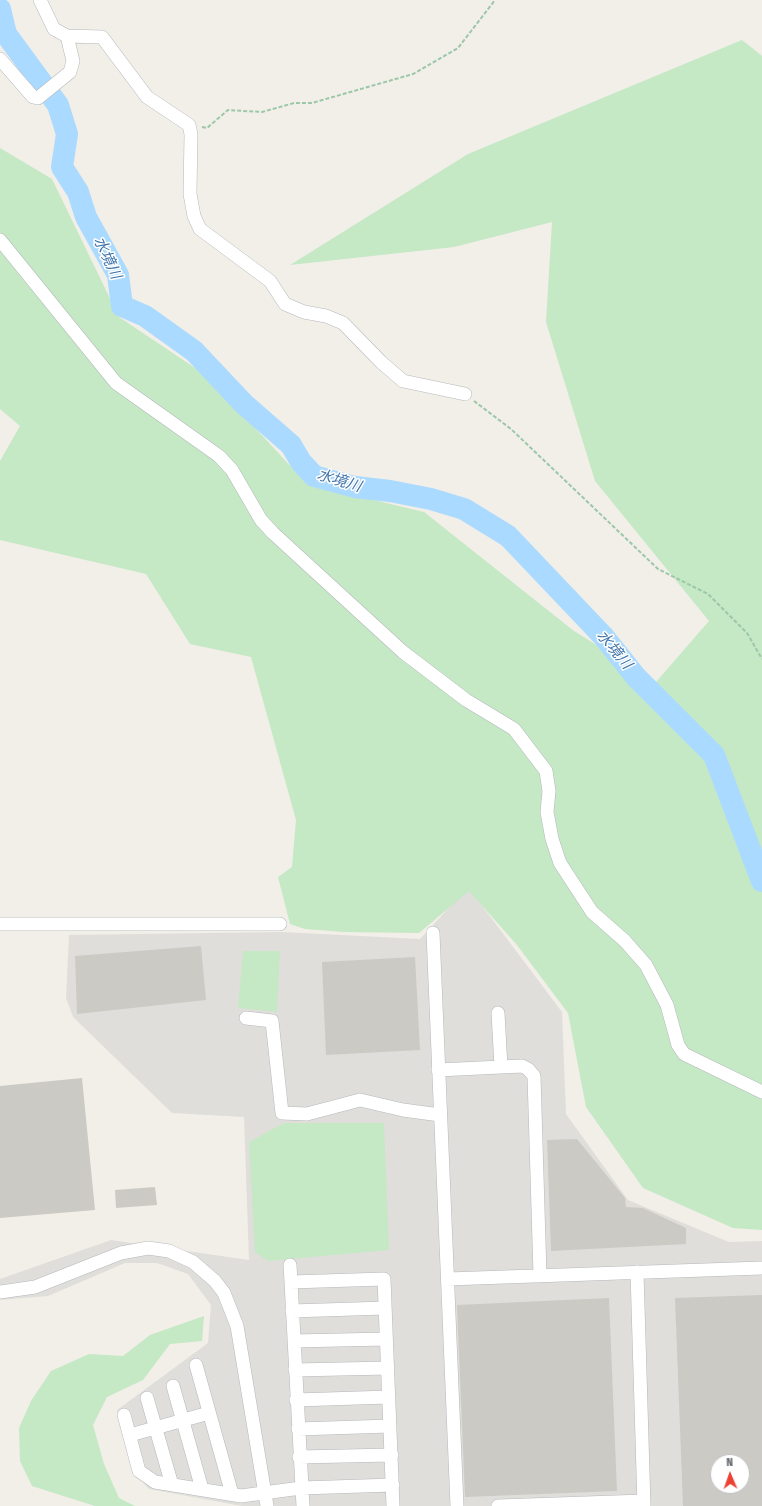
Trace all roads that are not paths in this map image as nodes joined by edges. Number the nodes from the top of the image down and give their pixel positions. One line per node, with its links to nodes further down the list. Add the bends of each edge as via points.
1 (40, 0): 2 (street, via 54,29)
2 (67, 36): 3 (street, via 73,61 70,72 38,98 33,97); 5 (street, via 102,37 147,97 189,126 190,194 194,216 200,229 270,281 285,304 343,323 380,362 403,381)
3 (0, 59)
4 (0, 240): 13 (street, via 116,383 219,456 232,470 261,520 273,533 403,652 466,700 514,729 546,771 549,791 547,812 552,840 560,863 592,912 625,941 646,965 667,1005 678,1045 684,1054)
5 (465, 394)
6 (0, 924): 7 (street)
7 (280, 924)
8 (433, 933): 12 (street)
9 (498, 1013): 11 (street)
10 (246, 1018): 14 (street, via 272,1021 282,1113 307,1114 360,1100 403,1110)
11 (501, 1067): 12 (street); 18 (street, via 522,1066 534,1076)
12 (438, 1070): 14 (street)
13 (762, 1092)
14 (440, 1114): 19 (street)
15 (290, 1265): 20 (street)
16 (762, 1268): 17 (street)
17 (637, 1272): 18 (street); 48 (street)
18 (540, 1275): 19 (street)
19 (448, 1280): 52 (street)
20 (291, 1282): 22 (street, via 384,1279); 23 (street)
21 (0, 1292): 46 (street, via 35,1287 106,1258 148,1248 169,1251 193,1262 215,1281 224,1293 238,1326)
22 (385, 1308): 23 (street); 24 (street)
23 (292, 1311): 25 (street)
24 (386, 1339): 25 (street); 27 (street)
25 (294, 1341): 28 (street)
26 (196, 1365): 33 (street)
27 (388, 1368): 28 (street); 30 (street)
28 (295, 1370): 32 (street)
29 (173, 1386): 35 (street)
30 (389, 1397): 32 (street); 36 (street)
31 (148, 1398): 37 (street)
32 (296, 1400): 38 (street)
33 (209, 1414): 35 (street); 47 (street)
34 (124, 1415): 39 (street)
35 (183, 1421): 37 (street); 45 (street)
36 (390, 1426): 38 (street); 40 (street)
37 (156, 1428): 39 (street); 42 (street)
38 (298, 1429): 41 (street)
39 (130, 1435): 42 (street, via 140,1470 155,1482)
40 (392, 1455): 41 (street); 43 (street)
41 (299, 1457): 44 (street)
42 (172, 1485): 45 (street)
43 (393, 1485): 44 (street); 51 (street)
44 (301, 1488): 46 (street); 50 (street)
45 (202, 1489): 47 (street)
46 (265, 1492): 47 (street, via 241,1496); 49 (street)
47 (232, 1494)
48 (644, 1504): 53 (street)
49 (267, 1506)
50 (303, 1506)
51 (394, 1506)
52 (457, 1506)
53 (498, 1506)

